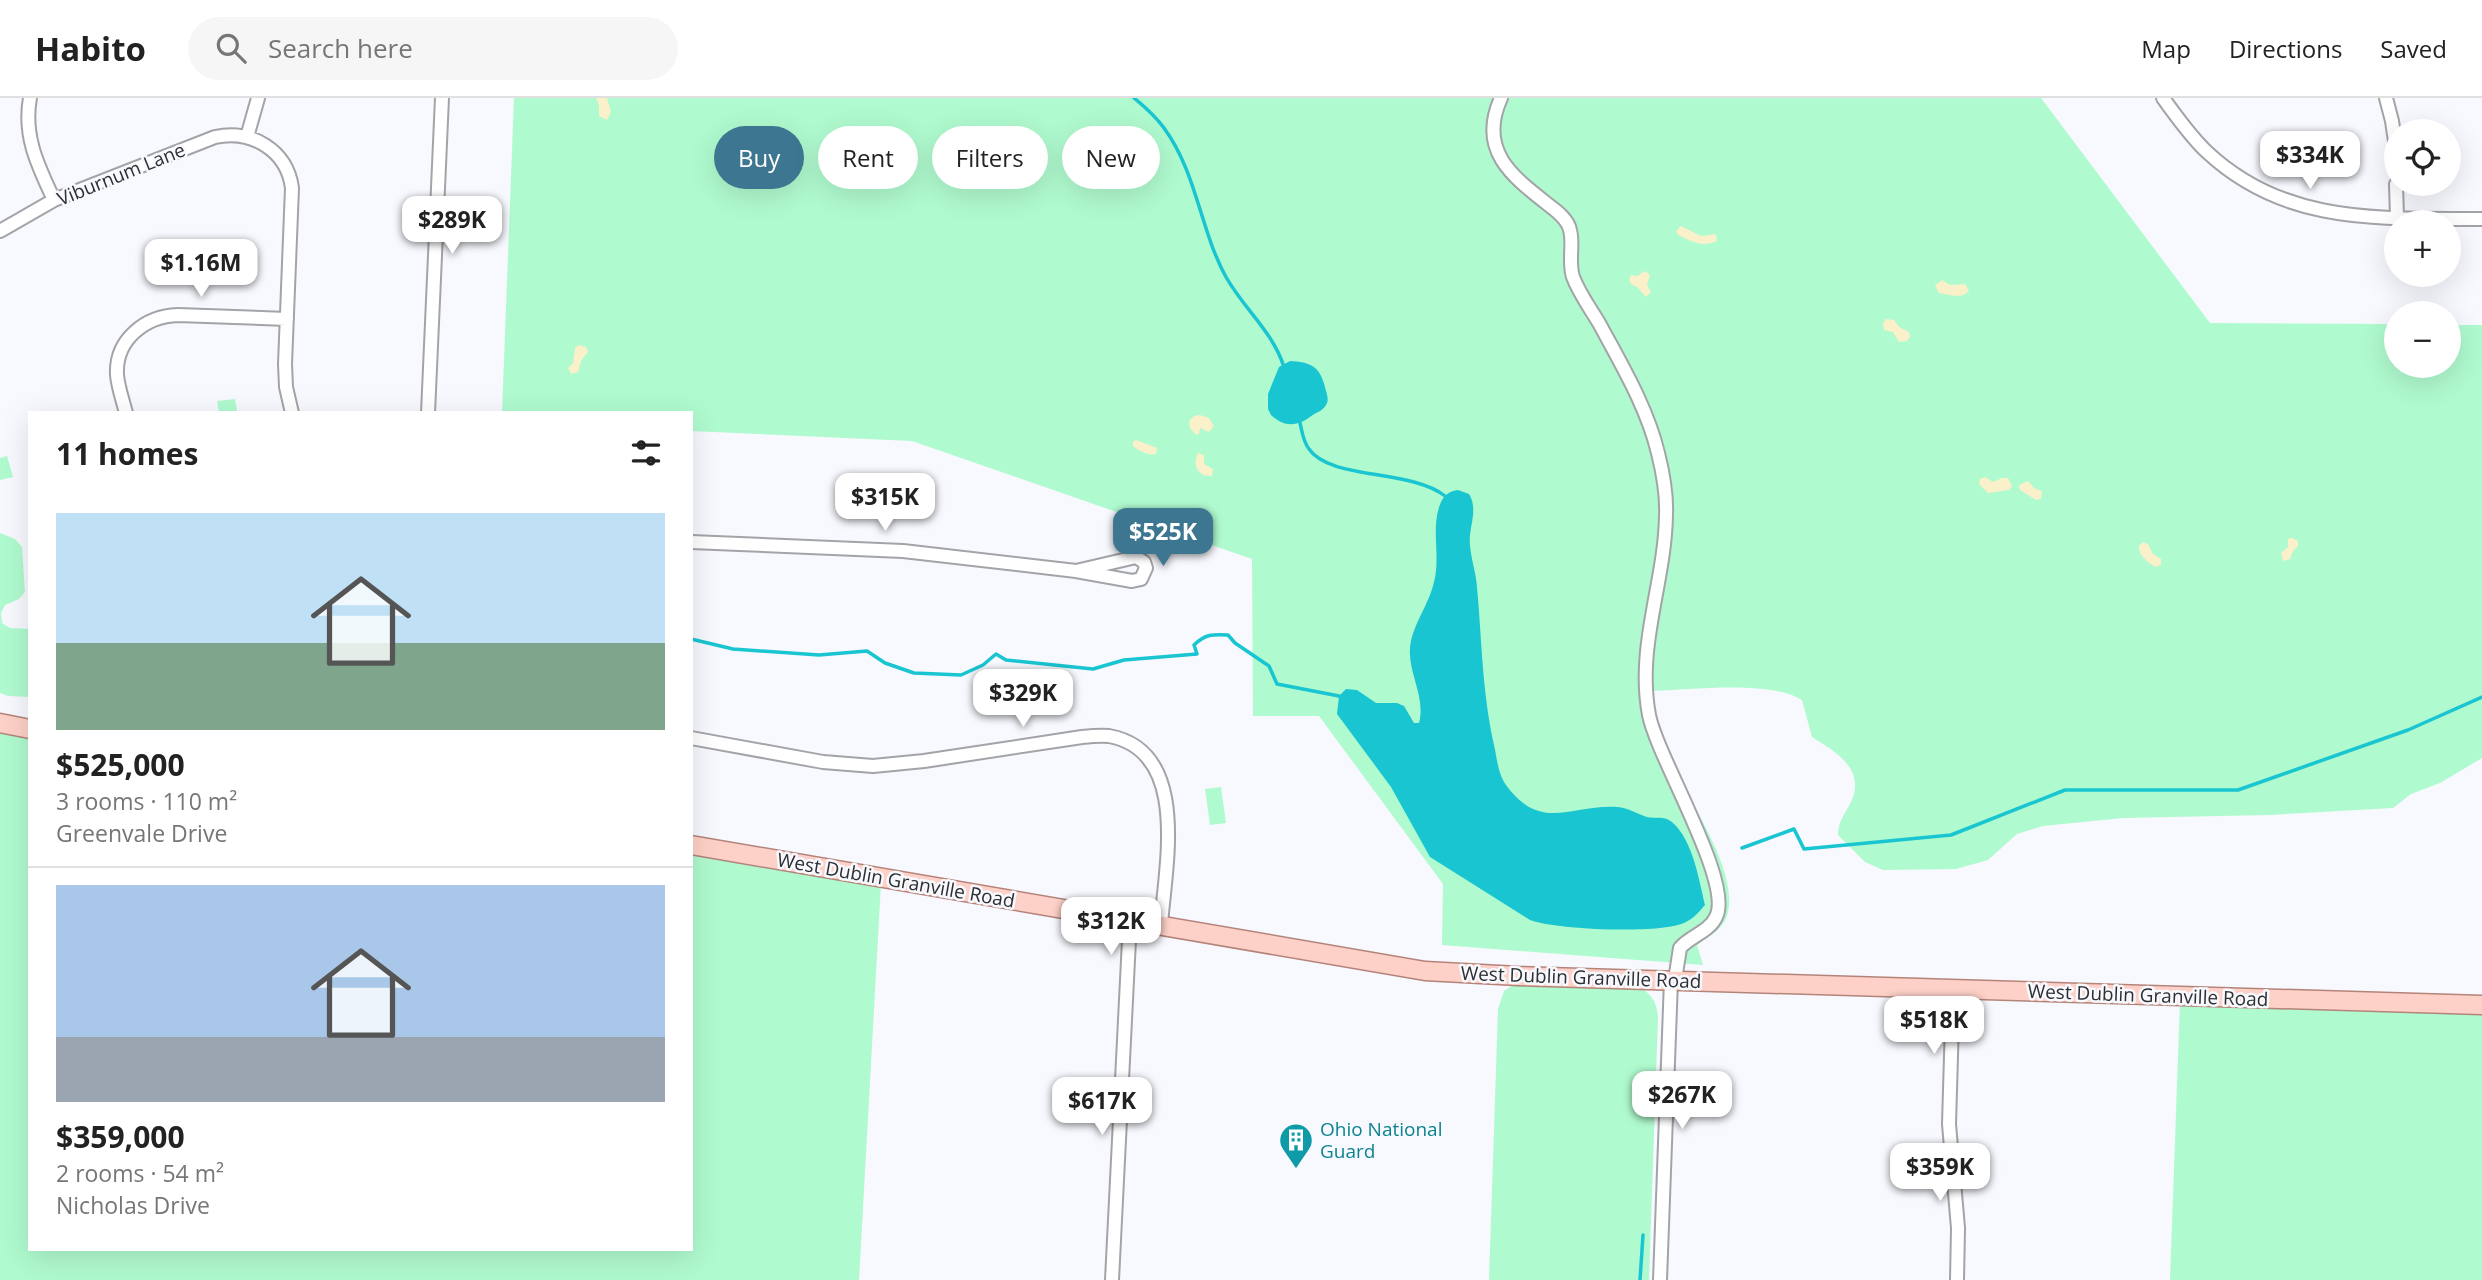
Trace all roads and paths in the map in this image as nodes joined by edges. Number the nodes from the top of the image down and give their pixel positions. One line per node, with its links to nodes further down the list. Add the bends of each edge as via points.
1 (30, 98): 9 (street, via 31,145)
2 (258, 98): 8 (street)
3 (442, 98): 17 (street)
4 (1501, 98): 26 (street, via 1495,121 1499,156 1509,172 1570,227 1575,281 1642,408 1663,478 1666,524 1647,639 1647,705 1662,755 1696,825 1719,903 1714,921 1681,948)
5 (2163, 98): 10 (street, via 2207,152 2244,182 2312,209)
6 (2386, 98): 7 (street)
7 (2391, 119)
8 (247, 137): 9 (street, Viburnum Lane, via 207,139); 14 (street, via 273,151 285,164 291,182)
9 (54, 200): 13 (street, Viburnum Lane)
10 (2384, 218)
11 (2461, 219): 12 (street)
12 (2482, 219)
13 (0, 231)
14 (287, 319): 15 (street, via 170,315 146,323 132,333 117,368); 16 (street, via 285,376)
15 (126, 411)
16 (292, 411)
17 (428, 411)
18 (693, 542): 19 (street, via 880,549)
19 (1076, 571): 19 (street, via 1132,581 1141,579 1146,568 1136,557)
20 (0, 723): 21 (main road)
21 (28, 729)
22 (693, 738): 25 (street, via 823,762 873,766 1082,737 1107,736 1128,742 1154,766 1167,799)
23 (693, 845): 24 (main road, West Dublin Granville Road)
24 (1130, 920): 25 (main road, West Dublin Granville Road); 29 (street)
25 (1161, 925): 26 (main road, West Dublin Granville Road, via 1426,971)
26 (1673, 980): 27 (main road, West Dublin Granville Road); 30 (street)
27 (1953, 988): 28 (main road, West Dublin Granville Road); 31 (street, via 1949,1124 1958,1228)
28 (2482, 1005)
29 (1112, 1280)
30 (1660, 1280)
31 (1957, 1280)

